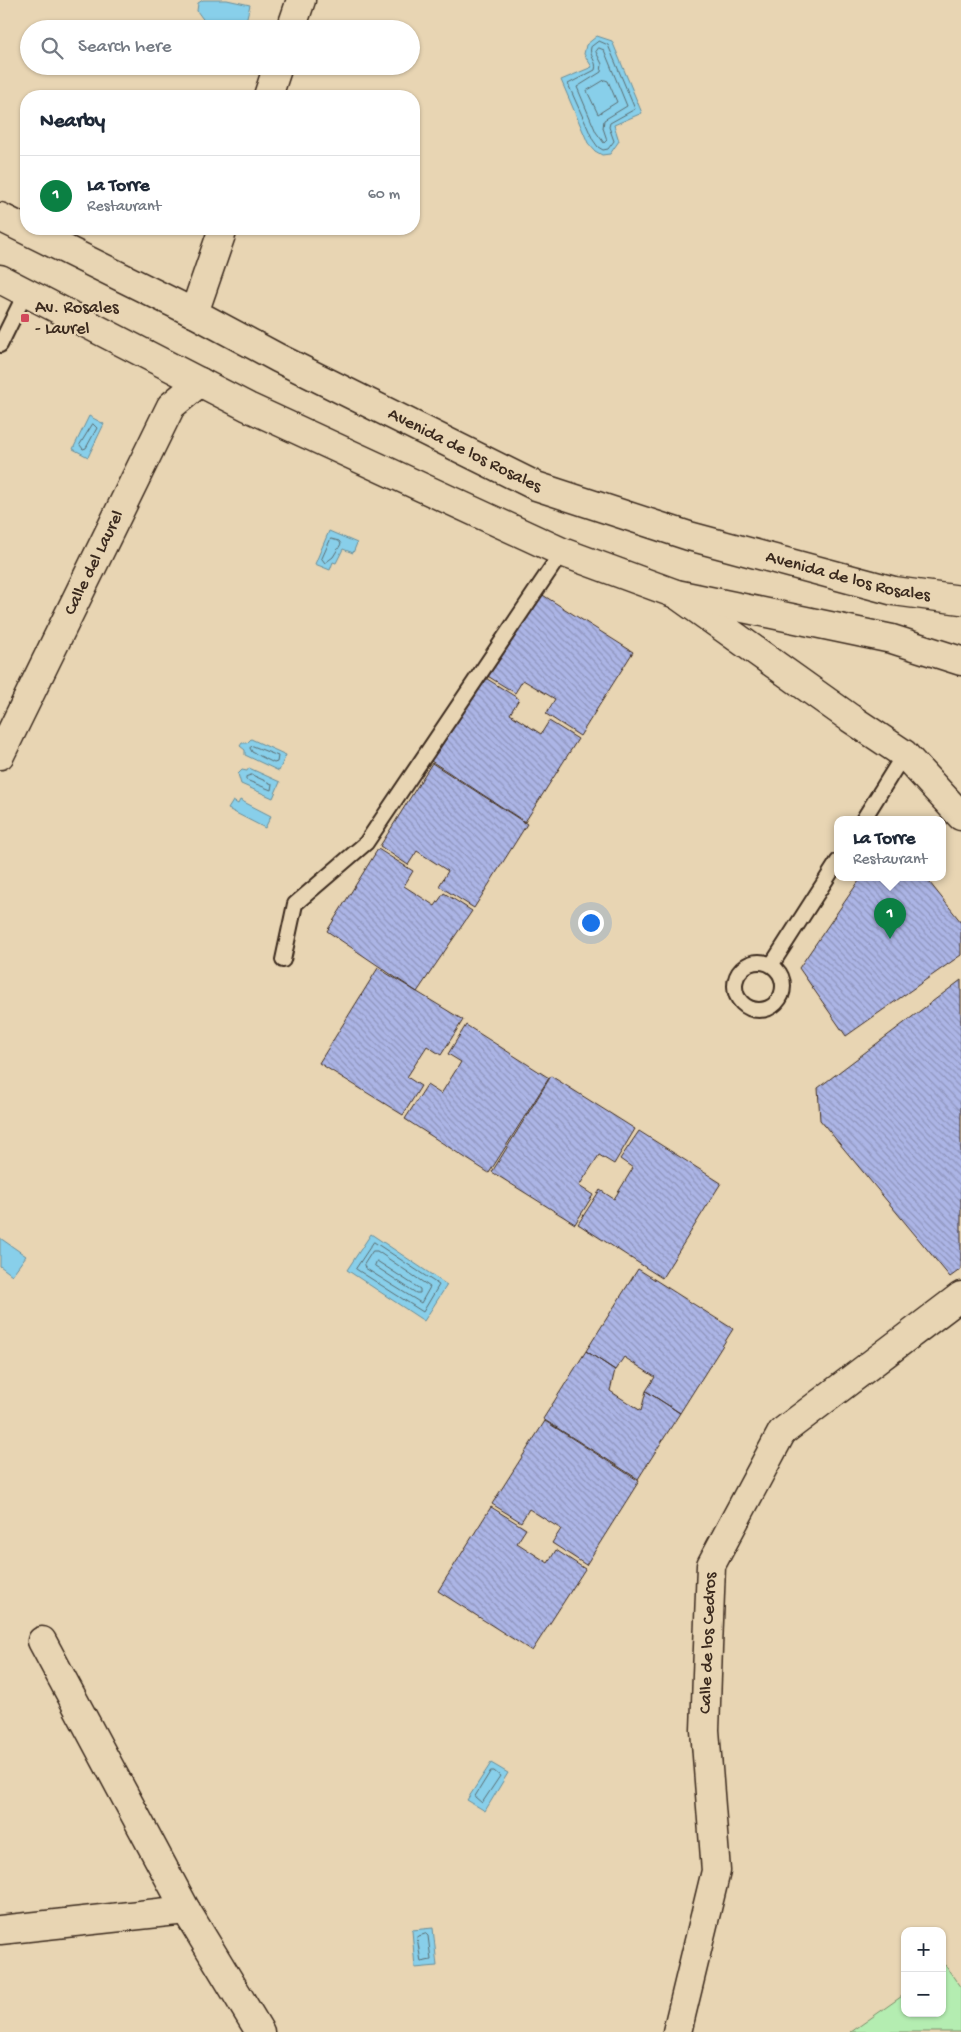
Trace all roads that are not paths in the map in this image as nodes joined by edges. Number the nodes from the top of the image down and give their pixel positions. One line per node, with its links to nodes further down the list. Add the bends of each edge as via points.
1 (301, 0): 2 (street)
2 (294, 20)
3 (275, 75): 4 (street)
4 (270, 90)
5 (0, 217): 6 (street, Avenida de los Rosales)
6 (20, 227)
7 (36, 235): 11 (street, Avenida de los Rosales)
8 (221, 235): 11 (street)
9 (0, 279): 10 (street)
10 (26, 292): 12 (lane); 13 (street)
11 (194, 313): 16 (street, Avenida de los Rosales, via 536,486 698,539 894,591)
12 (0, 346)
13 (200, 382): 14 (street); 19 (street, Calle del Laurel, via 171,406)
14 (562, 552): 15 (street); 23 (lane, via 366,843 295,904)
15 (676, 594): 17 (street, via 892,639); 18 (street)
16 (961, 600)
17 (961, 662)
18 (904, 754): 20 (lane); 21 (street)
19 (0, 755)
20 (865, 816)
21 (961, 816)
22 (834, 866): 24 (lane)
23 (283, 960)
24 (772, 964)
25 (961, 1296): 30 (street, Calle de los Cedros, via 782,1432 712,1566 705,1730 716,1871)
26 (42, 1640): 27 (street)
27 (186, 1910): 28 (street); 29 (street)
28 (0, 1930)
29 (260, 2032)
30 (677, 2032)

